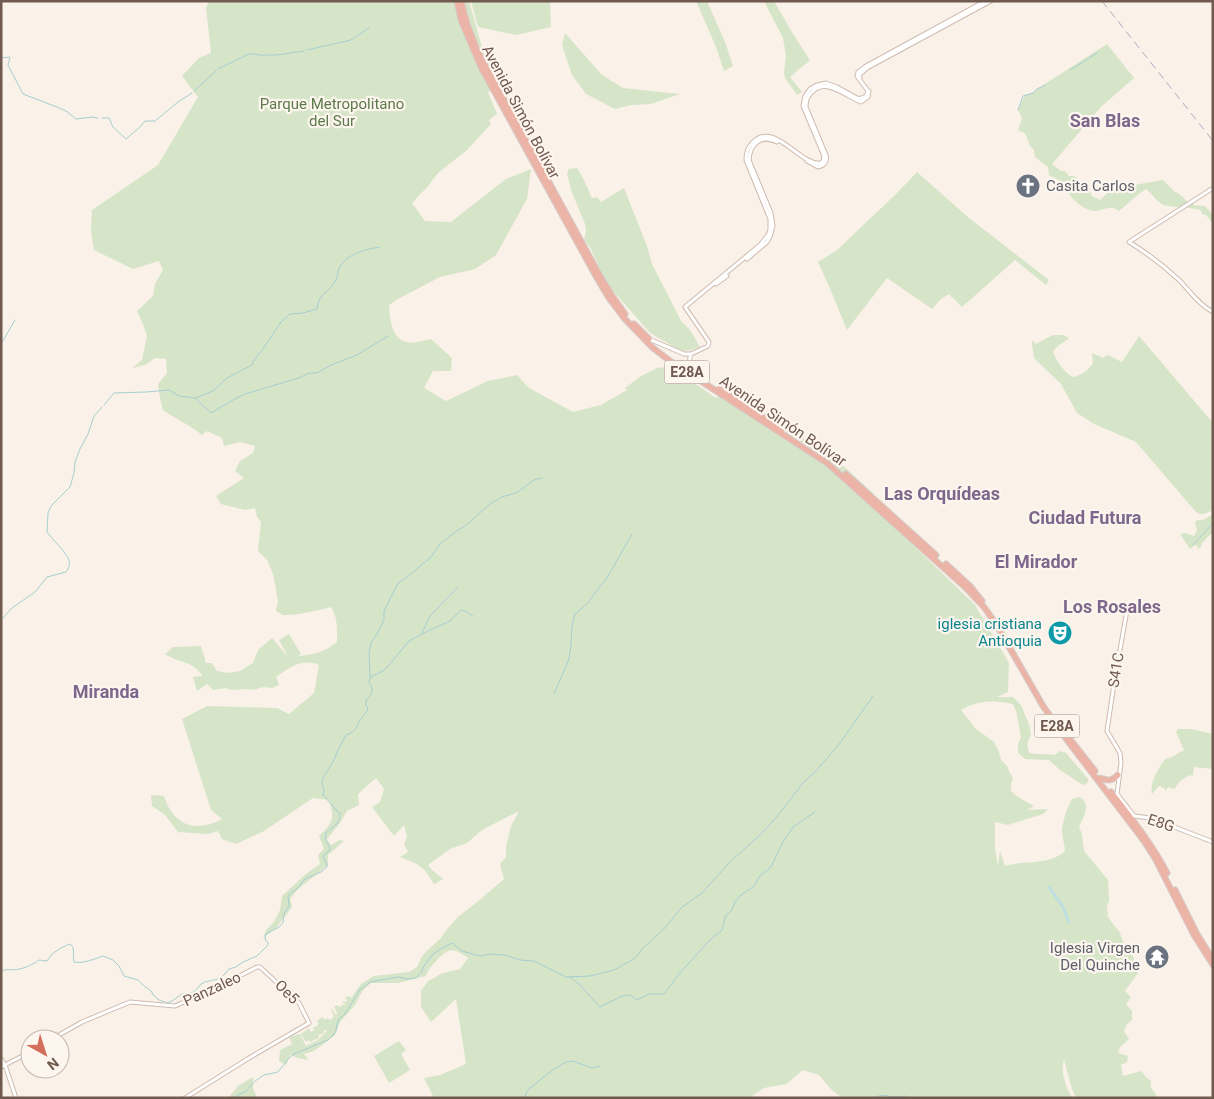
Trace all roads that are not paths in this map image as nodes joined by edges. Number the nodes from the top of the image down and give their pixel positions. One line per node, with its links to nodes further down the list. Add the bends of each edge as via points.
1 (457, 1): 6 (highway, Avenida Simón Bolívar / E28A, via 461,20 481,67)
2 (461, 1): 6 (highway, Avenida Simón Bolívar / E28A, via 477,50)
3 (985, 1): 5 (street)
4 (991, 1): 5 (street)
5 (884, 58): 10 (street, via 859,71 857,77 868,92 864,98 857,98 826,83 810,89 803,106 824,158 820,164 808,161 769,136 754,140 746,152 746,160 770,219 770,230 760,246 685,308 709,342 707,347)
6 (545, 180): 9 (highway, Avenida Simón Bolívar / E28A, via 613,297); 12 (highway, Avenida Simón Bolívar / E28A, via 597,278 640,335 670,361 818,456)
7 (1213, 188): 8 (street, via 1129,242 1162,264 1201,305)
8 (1213, 312)
9 (649, 339): 10 (street, via 679,353); 11 (highway, Avenida Simón Bolívar / E28A)
10 (691, 354): 11 (street, via 690,362)
11 (704, 379): 12 (highway, Avenida Simón Bolívar / E28A, via 829,461)
12 (885, 511): 16 (highway, Avenida Simón Bolívar / E28A, via 984,607 1020,662 1043,706)
13 (1127, 610): 15 (street, S41C)
14 (1131, 615): 15 (street)
15 (1126, 618): 17 (street, S41C, via 1107,730 1120,753)
16 (1091, 769): 18 (highway, Avenida Simón Bolívar / E28A); 19 (highway, Avenida Simón Bolívar / E28A)
17 (1118, 775): 18 (highway, via 1110,780); 21 (street, E8G, via 1117,794 1134,816 1150,818)
18 (1100, 778): 19 (highway, Avenida Simón Bolívar / E28A)
19 (1103, 784): 20 (highway, Avenida Simón Bolívar / E28A)
20 (1145, 840): 22 (highway, Avenida Simón Bolívar / E28A); 23 (highway, Avenida Simón Bolívar / E28A)
21 (1213, 842)
22 (1164, 875): 23 (highway); 25 (highway, Avenida Simón Bolívar / E28A)
23 (1170, 879): 24 (highway, Avenida Simón Bolívar / E28A)
24 (1213, 959)
25 (1213, 965)
26 (259, 967): 27 (street, Panzaleo, via 175,1006 130,1002); 32 (street, Oe5, via 299,1003 308,1022)
27 (70, 1029)
28 (20, 1057): 30 (street)
29 (1, 1059): 30 (street)
30 (3, 1066): 31 (street)
31 (16, 1098)
32 (185, 1098)

